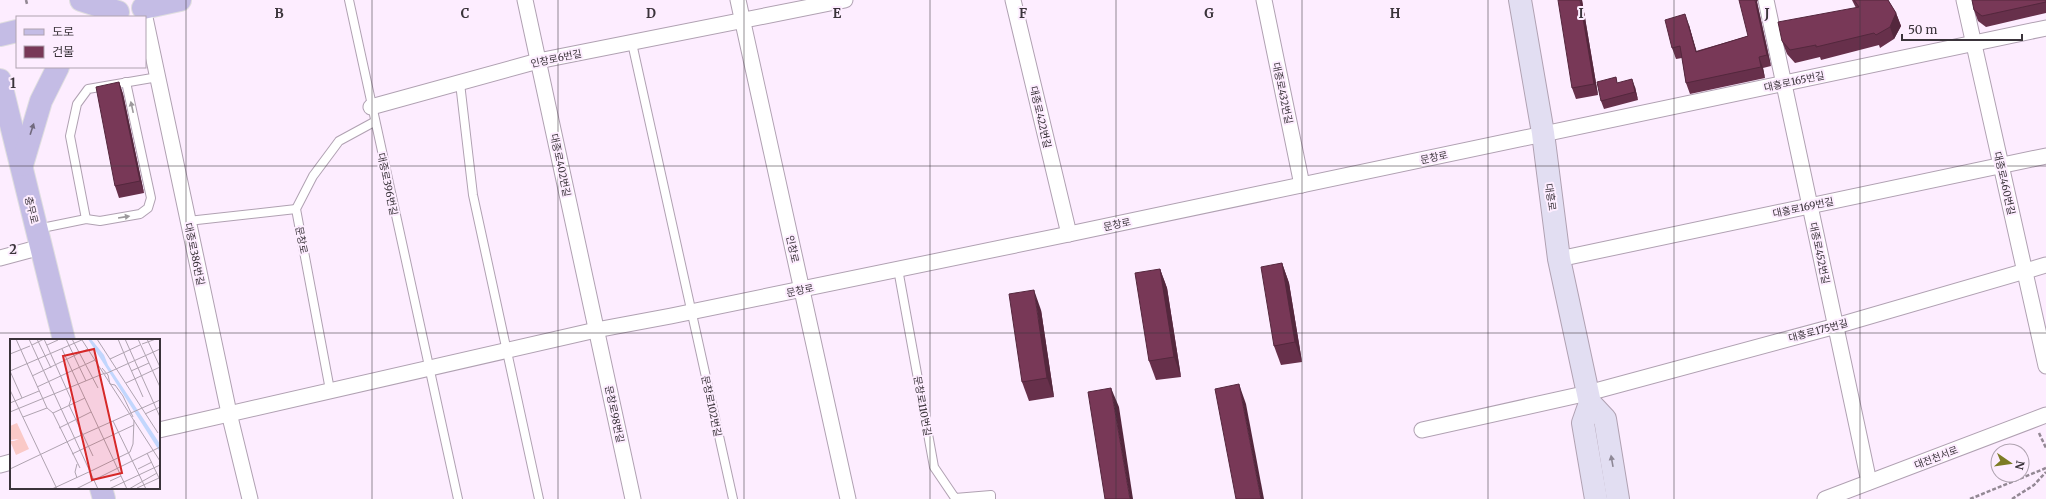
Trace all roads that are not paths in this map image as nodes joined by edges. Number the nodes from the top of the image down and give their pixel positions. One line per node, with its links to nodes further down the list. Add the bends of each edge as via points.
1 (81, 0): 13 (main road)
2 (180, 0): 12 (main road)
3 (349, 0): 30 (lane, 대종로396번길)
4 (525, 0): 23 (street, 대종로402번길)
5 (738, 0): 17 (street, 인창로)
6 (845, 0): 17 (street, 인창로6번길)
7 (1013, 0): 42 (street, 대종로422번길)
8 (1264, 0): 37 (street, 대종로432번길)
9 (1520, 0): 32 (main road, 대흥로)
10 (1766, 0): 29 (street, 대종로452번길)
11 (1964, 0): 22 (street, 대종로460번길)
12 (143, 4): 13 (main road); 15 (street, 대종로386번길)
13 (115, 15): 14 (main road)
14 (104, 16)
15 (145, 16)
16 (146, 19): 25 (street, 대종로386번길)
17 (743, 20): 21 (street, 인창로6번길); 49 (street, 인창로)
18 (2046, 28): 22 (street, 대흥로165번길)
19 (16, 31): 20 (main road)
20 (0, 35)
21 (632, 43): 23 (street, 인창로6번길); 50 (lane)
22 (1974, 43): 29 (street, 대흥로165번길); 35 (street, 대종로460번길)
23 (538, 61): 28 (street, 인창로6번길); 52 (street, 대종로402번길)
24 (58, 68): 36 (main road, one-way to 24, via 41,101)
25 (158, 77): 27 (lane); 41 (street, 대종로386번길)
26 (0, 80): 36 (main road, 충무로)
27 (126, 82): 40 (lane, via 88,89 77,104 70,136); 40 (lane, one-way to 27, via 100,221 140,214 148,208 151,198)
28 (460, 83): 30 (street, 인창로6번길); 54 (lane, via 472,195)
29 (1784, 83): 32 (street, 대흥로165번길); 38 (street, 대종로452번길)
30 (371, 107): 31 (lane, 대종로396번길)
31 (374, 122): 39 (lane, via 340,141 312,176); 56 (lane, 대종로396번길)
32 (1543, 133): 37 (street, 문창로); 45 (main road, 대흥로)
33 (0, 136): 36 (main road)
34 (2046, 156): 35 (street, 대흥로169번길)
35 (2001, 165): 38 (street, 대흥로169번길); 48 (street, 대종로460번길)
36 (21, 166): 43 (main road, 충무로)
37 (1302, 185): 42 (street, 문창로)
38 (1810, 206): 45 (street, 대흥로169번길); 51 (street, 대종로452번길)
39 (296, 209): 41 (lane); 57 (lane, 문창로)
40 (86, 219): 43 (lane)
41 (188, 221): 59 (street, 대종로386번길)
42 (1069, 234): 47 (street, 문창로)
43 (38, 238): 44 (street); 53 (main road, 충무로)
44 (0, 258)
45 (1560, 259): 58 (main road, 대흥로)
46 (2046, 265): 48 (street, 대흥로175번길)
47 (898, 269): 49 (street, 문창로); 74 (lane, 문창로110번길, via 934,467 955,498 990,495)
48 (2025, 271): 51 (street, 대흥로175번길); 55 (street, 대종로460번길)
49 (802, 290): 50 (street, 문창로); 73 (street, 인창로)
50 (691, 312): 52 (street, 문창로); 72 (lane, 문창로102번길)
51 (1836, 326): 58 (street, 대흥로175번길); 65 (street, 대종로452번길)
52 (596, 330): 54 (street, 문창로); 71 (street, 문창로98번길)
53 (64, 339)
54 (506, 350): 56 (street, 문창로); 70 (lane)
55 (2046, 366)
56 (429, 368): 57 (street, 문창로); 69 (lane, 대종로396번길)
57 (330, 390): 59 (street, 문창로)
58 (1589, 398): 62 (street); 75 (main road, via 1583,423); 76 (main road, one-way to 58, via 1605,419)
59 (229, 413): 61 (street, 문창로); 68 (street, 대종로386번길)
60 (2046, 415): 65 (street, 대전천서로)
61 (160, 430)
62 (1422, 430)
63 (10, 462): 64 (street)
64 (0, 465)
65 (1869, 482): 77 (street, 대전천서로)
66 (101, 489): 67 (main road)
67 (104, 499)
68 (250, 499)
69 (458, 499)
70 (539, 499)
71 (633, 499)
72 (733, 499)
73 (848, 499)
74 (991, 499)
75 (1596, 499)
76 (1618, 499)
77 (1825, 499)

